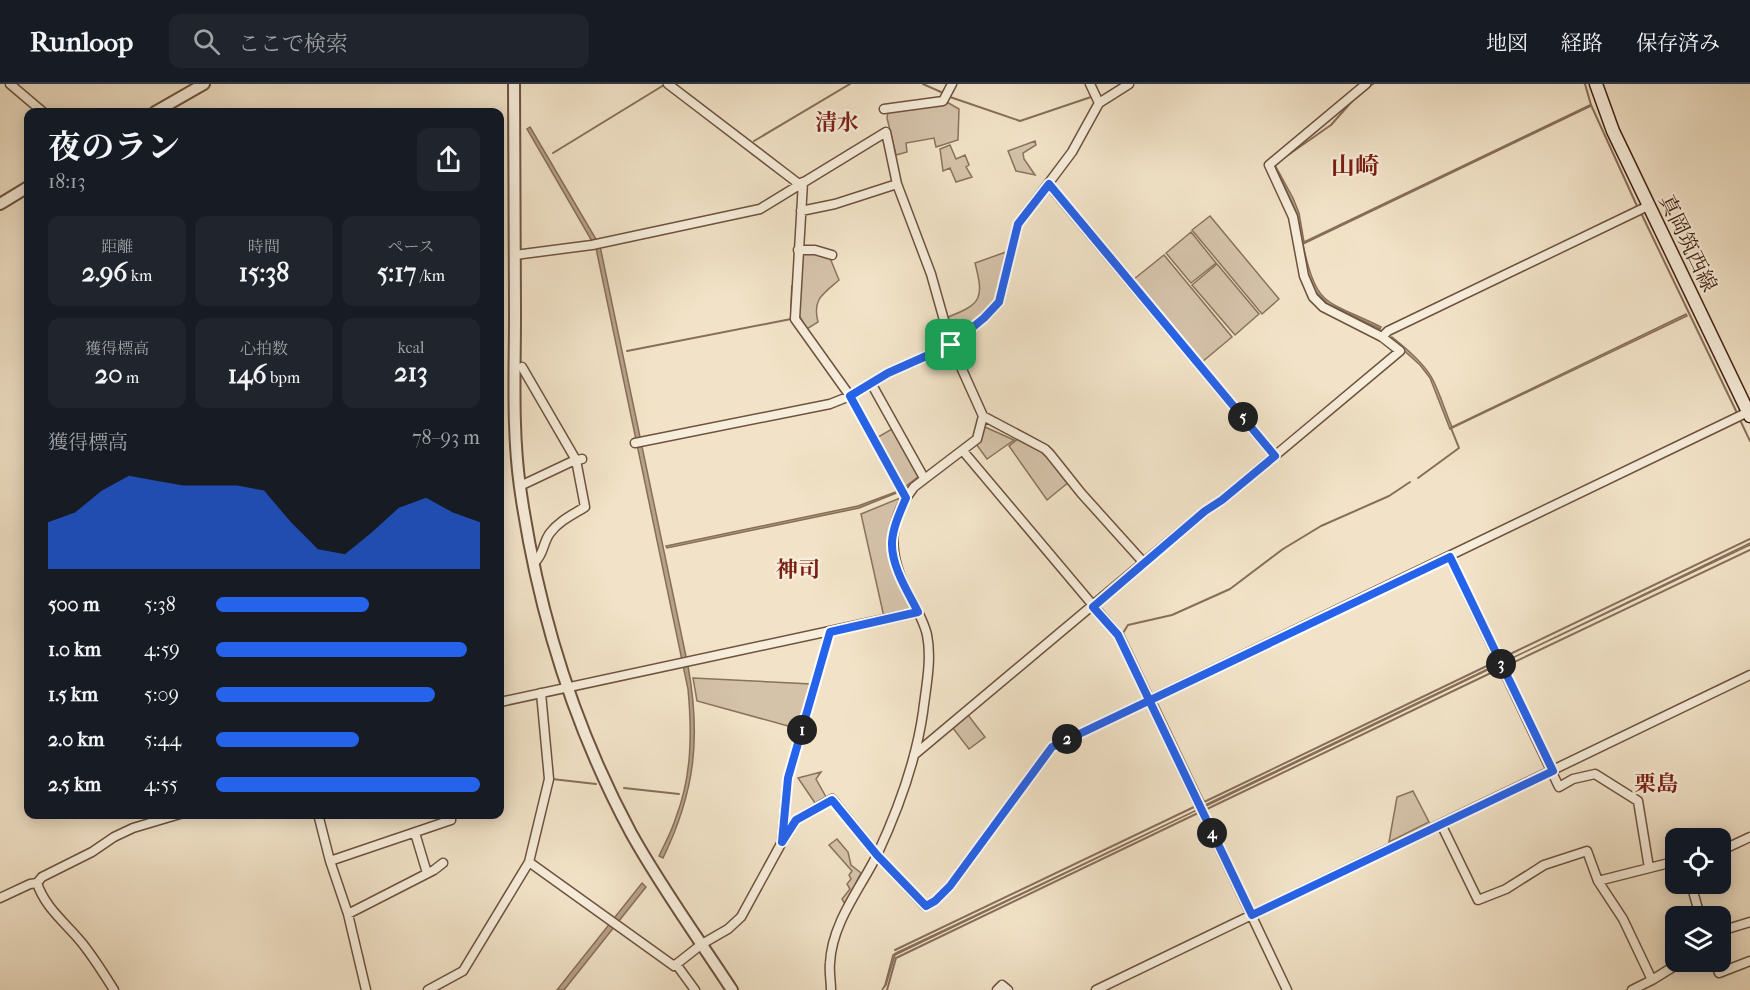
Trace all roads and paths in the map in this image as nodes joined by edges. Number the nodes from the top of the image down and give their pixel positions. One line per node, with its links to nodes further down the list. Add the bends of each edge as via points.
1 (10, 84): 11 (street)
2 (204, 84): 12 (street)
3 (514, 84): 22 (street)
4 (668, 84): 14 (street)
5 (952, 84): 13 (street, via 943,100)
6 (1090, 84): 10 (street)
7 (1129, 84): 10 (street)
8 (1366, 84): 24 (street, via 1269,165 1293,217 1304,276 1313,297 1323,307)
9 (1596, 84): 19 (main road, 真岡筑西線)
10 (1100, 103): 16 (street)
11 (39, 108)
12 (163, 108)
13 (884, 109)
14 (801, 183): 15 (street, via 886,132); 20 (street); 22 (street, via 760,209 596,244)
15 (897, 184): 20 (street); 25 (street, via 931,274)
16 (1049, 184): 25 (street, via 1018,224 999,302); 33 (street)
17 (24, 190): 18 (street)
18 (0, 204)
19 (1648, 206): 24 (street); 29 (main road, 真岡筑西線)
20 (801, 212): 21 (street)
21 (798, 250): 23 (street); 28 (street, via 795,319)
22 (514, 255): 36 (street)
23 (832, 255)
24 (1382, 337): 33 (street, via 1400,351)
25 (951, 345): 27 (street); 30 (street)
26 (522, 367): 34 (street)
27 (871, 383): 28 (street); 35 (street)
28 (850, 396): 31 (street, via 830,404); 37 (street)
29 (1749, 414): 38 (street)
30 (983, 416): 32 (street, via 977,439); 40 (street, via 1045,449)
31 (639, 442)
32 (963, 451): 35 (street); 41 (street)
33 (1275, 456): 40 (street)
34 (579, 460): 36 (street); 39 (street, via 585,507 549,534)
35 (924, 478): 37 (street)
36 (520, 486): 39 (street)
37 (906, 498): 42 (street, via 892,543 895,561)
38 (1450, 557): 47 (street); 50 (street)
39 (535, 562): 45 (street, via 546,618)
40 (1144, 563): 41 (street)
41 (1093, 607): 47 (street, via 1118,635); 49 (street)
42 (918, 612): 43 (street); 49 (street, via 927,632 929,652)
43 (830, 632): 45 (street); 57 (street, via 788,778)
44 (1750, 675): 50 (street)
45 (567, 687): 46 (street); 73 (street, via 595,758 631,832)
46 (542, 693): 48 (street); 61 (street, via 549,779)
47 (1148, 699): 59 (street, via 1052,747 935,901 926,906); 70 (street)
48 (504, 701)
49 (914, 755): 59 (street)
50 (1553, 771): 54 (street); 64 (street, via 1559,787 1595,774 1638,801)
51 (163, 819): 67 (street, via 114,837)
52 (319, 819): 60 (street)
53 (451, 820): 55 (street)
54 (1441, 824): 66 (street, via 1478,900 1506,889 1545,865 1587,851); 70 (street)
55 (415, 833): 60 (street); 65 (street)
56 (1750, 837): 58 (street)
57 (782, 842): 59 (street, via 796,820 832,800); 73 (street, via 741,917)
58 (1731, 846)
59 (877, 855): 84 (street, via 838,928 830,962)
60 (330, 861): 69 (street)
61 (529, 862): 75 (street); 81 (street, via 463,970)
62 (443, 863): 65 (street)
63 (1665, 864): 64 (street)
64 (1648, 868): 66 (street)
65 (427, 873): 69 (street)
66 (1598, 881): 78 (street, via 1623,919)
67 (37, 883): 68 (street); 79 (street, via 50,907 83,944)
68 (0, 898)
69 (348, 914): 80 (street)
70 (1255, 914): 87 (street); 88 (street)
71 (1750, 922): 72 (street)
72 (1731, 928)
73 (702, 944): 75 (street); 83 (street)
74 (1750, 962): 76 (street)
75 (676, 964): 82 (street)
76 (1731, 969)
77 (1665, 972): 78 (street)
78 (1652, 980): 89 (street)
79 (114, 990)
80 (366, 990)
81 (428, 990)
82 (695, 990)
83 (732, 990)
84 (831, 990)
85 (997, 990): 86 (street, via 1002,985)
86 (1008, 990)
87 (1096, 990)
88 (1287, 990)
89 (1632, 990)

